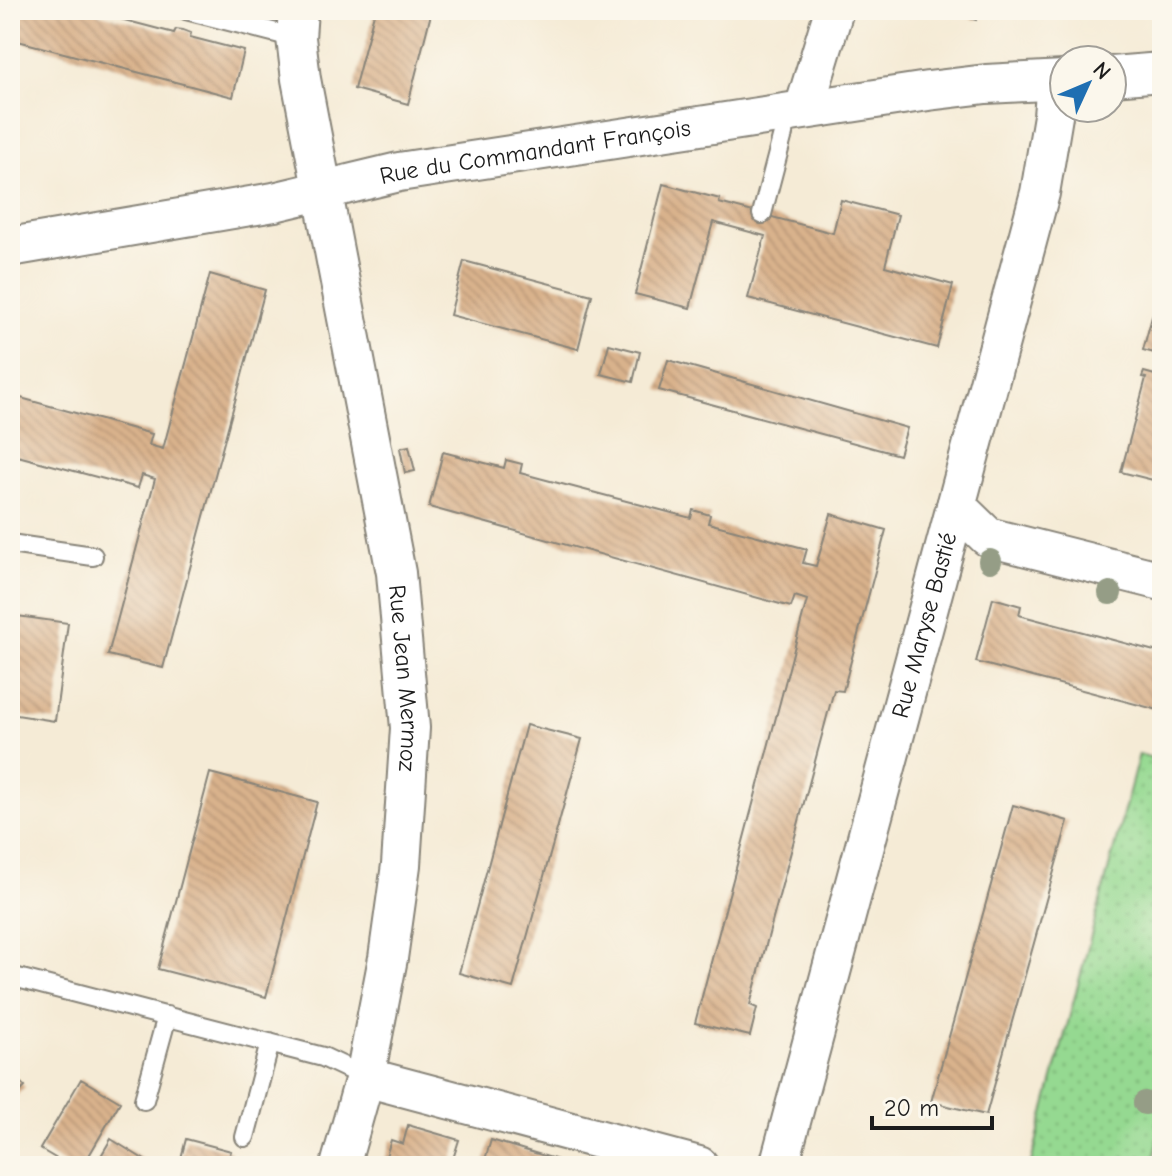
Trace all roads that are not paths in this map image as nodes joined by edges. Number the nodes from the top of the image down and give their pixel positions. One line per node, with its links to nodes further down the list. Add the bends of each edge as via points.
1 (186, 10): 3 (lane)
2 (834, 10): 7 (street)
3 (297, 24): 9 (street, Rue Jean Mermoz, via 301,79)
4 (1162, 72): 5 (street)
5 (1128, 75)
6 (1048, 81): 7 (street, Rue du Commandant François)
7 (795, 110): 9 (street, Rue du Commandant François, via 399,172); 10 (lane)
8 (1052, 124): 12 (street, Rue Maryse Bastié, via 1040,193)
9 (322, 190): 11 (street, Rue du Commandant François); 19 (street, Rue Jean Mermoz, via 396,573 410,728 401,865)
10 (762, 214)
11 (10, 247)
12 (956, 506): 15 (street, via 988,537); 24 (street, Rue Maryse Bastié)
13 (10, 544): 14 (lane)
14 (93, 556)
15 (1162, 581)
16 (10, 976): 17 (lane)
17 (167, 1016): 18 (lane); 20 (lane)
18 (270, 1043): 19 (lane, via 323,1057); 21 (lane)
19 (365, 1077): 22 (street, Rue Jean Mermoz); 23 (street)
20 (144, 1100)
21 (245, 1137)
22 (340, 1166)
23 (699, 1166)
24 (779, 1166)

